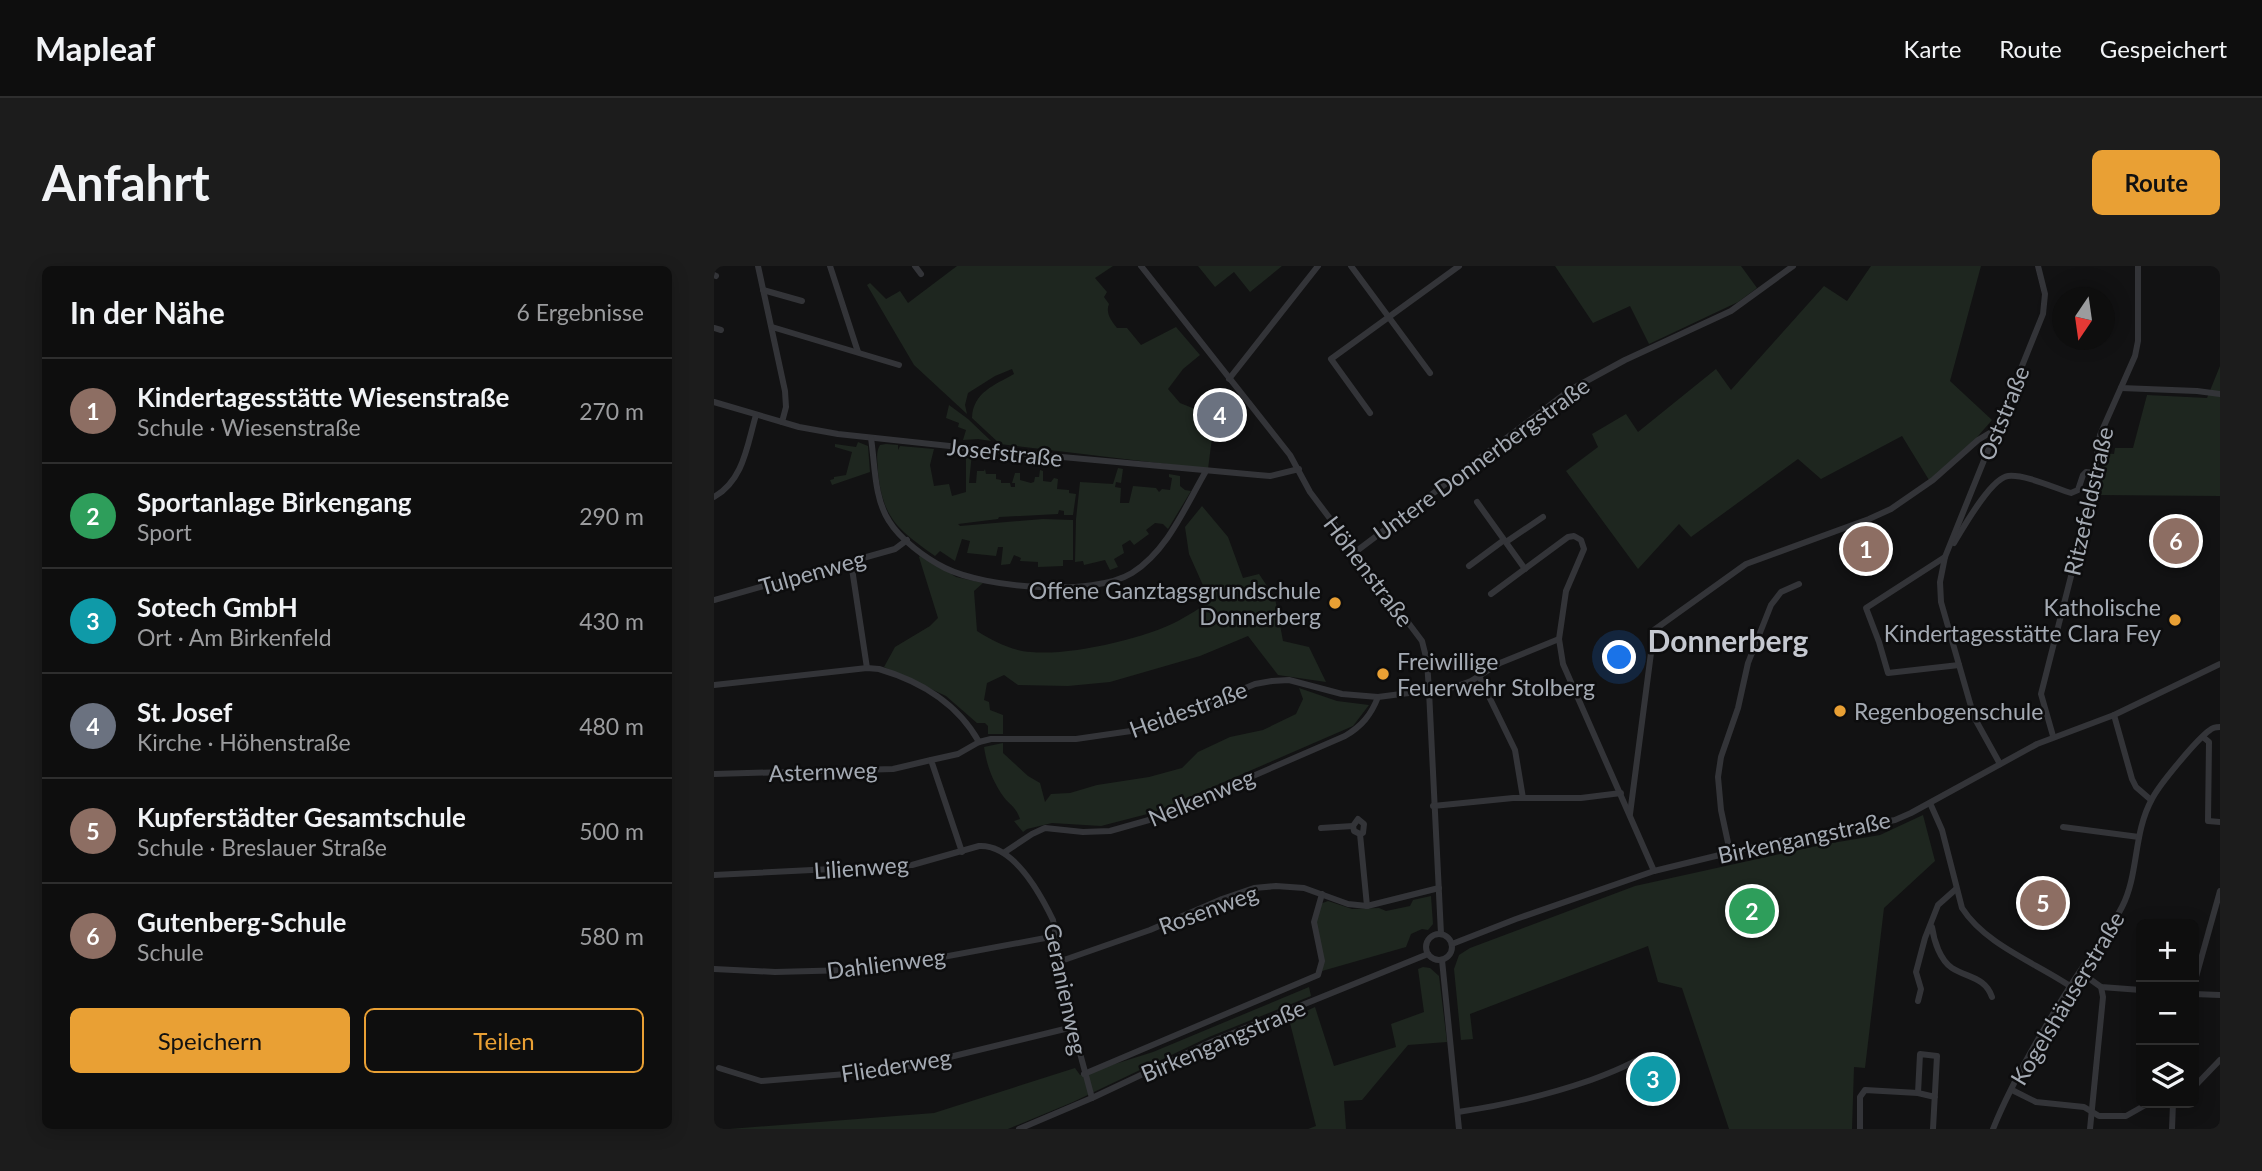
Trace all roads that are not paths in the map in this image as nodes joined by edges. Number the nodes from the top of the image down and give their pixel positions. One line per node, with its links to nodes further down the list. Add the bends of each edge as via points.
1 (758, 266): 12 (street)
2 (830, 266): 16 (street)
3 (915, 266): 11 (street)
4 (1140, 266): 19 (street, Höhenstraße)
5 (1318, 266): 19 (street)
6 (1351, 266): 14 (street)
7 (1459, 266): 14 (street)
8 (1793, 266): 36 (street, Untere Donnerbergstraße, via 1731,311 1570,390)
9 (2038, 266): 26 (street, Oststraße, via 2045,294 2043,314)
10 (2138, 266): 20 (street, Ritzefeldstraße, via 2138,341)
11 (921, 274)
12 (763, 290): 13 (street); 15 (street)
13 (802, 301)
14 (1389, 316): 18 (street); 23 (street, via 1331,359)
15 (772, 327): 16 (street); 25 (street, via 785,391)
16 (858, 352): 17 (street)
17 (899, 365)
18 (1430, 373)
19 (1229, 379): 28 (street, Höhenstraße)
20 (2121, 388): 21 (street); 30 (street, Ritzefeldstraße, via 2100,435)
21 (2220, 394)
22 (714, 402): 24 (street, Josefstraße)
23 (1370, 413)
24 (756, 415): 25 (street, Josefstraße); 31 (street, via 739,472)
25 (782, 422): 27 (street, Josefstraße)
26 (1998, 428): 37 (street, Oststraße); 66 (street, via 1933,481 1880,515 1746,564 1654,629)
27 (871, 438): 29 (street, Josefstraße); 34 (street, via 882,507)
28 (1299, 469): 29 (street, Josefstraße, via 1270,476); 36 (street, Höhenstraße)
29 (1206, 471): 34 (street, via 1158,551 1130,574 1104,584 1041,587 968,576 944,568)
30 (2095, 473): 37 (street, via 2086,472 2078,490 2071,493 2016,476 2003,477); 54 (street, Ritzefeldstraße, via 2041,694)
31 (714, 496)
32 (1477, 502): 35 (street)
33 (1543, 517): 35 (street)
34 (907, 540): 38 (street, Tulpenweg, via 895,549)
35 (1505, 541): 39 (street); 40 (street)
36 (1354, 553): 50 (street, Höhenstraße, via 1422,641)
37 (1947, 554): 46 (street, Oststraße, via 1941,602); 46 (street, via 1866,608 1888,673)
38 (850, 562): 43 (street, Tulpenweg); 47 (street)
39 (1469, 566)
40 (1525, 569): 42 (street); 44 (street, via 1568,537 1578,537 1583,544 1566,591)
41 (1799, 584): 73 (street, via 1781,592 1772,605 1748,663 1721,757 1721,810)
42 (1491, 594)
43 (714, 600)
44 (1559, 639): 48 (street, Heidestraße); 61 (street, via 1563,664)
45 (2220, 664): 52 (street, Birkengangstraße)
46 (1959, 666): 59 (street, Oststraße, via 1974,717)
47 (867, 668): 49 (street); 56 (street, via 886,671 945,701 962,716)
48 (1479, 676): 50 (street, Heidestraße, via 1455,687); 62 (street, via 1516,750)
49 (714, 685)
50 (1429, 691): 51 (street, Heidestraße); 65 (street, Höhenstraße)
51 (1378, 697): 56 (street, Heidestraße, via 1342,694 1289,680 1272,681 1131,732); 72 (street, Nelkenweg, via 1360,727 1345,736 1156,818 1110,831 1045,828)
52 (2114, 715): 54 (street, Birkengangstraße); 63 (street, via 2132,779)
53 (2220, 727): 55 (street, Kogelshäuserstraße)
54 (2053, 736): 59 (street, Birkengangstraße)
55 (2203, 737): 63 (street, Kogelshäuserstraße); 67 (street, via 2209,742 2208,821)
56 (979, 742): 57 (street, Heidestraße)
57 (948, 757): 58 (street, Asternweg)
58 (931, 760): 60 (street, Asternweg, via 892,769); 71 (street)
59 (2000, 764): 64 (street, Birkengangstraße)
60 (714, 774)
61 (1621, 793): 62 (street); 66 (street)
62 (1523, 798): 65 (street)
63 (2151, 800): 70 (street, Kogelshäuserstraße)
64 (1930, 803): 73 (street, Birkengangstraße, via 1878,824); 77 (street, via 1942,830)
65 (1433, 806): 76 (street, Höhenstraße)
66 (1630, 814): 74 (street)
67 (2220, 822)
68 (2063, 827): 70 (street)
69 (1321, 828): 80 (street, via 1361,820)
70 (2139, 837): 91 (street, Kogelshäuserstraße, via 2124,904)
71 (962, 852): 72 (street, Lilienweg, via 986,846); 75 (street, Lilienweg, via 912,865)
72 (1005, 852): 85 (street, Geranienweg, via 1046,906)
73 (1730, 852): 74 (street, Birkengangstraße)
74 (1654, 871): 86 (street, Birkengangstraße)
75 (714, 875)
76 (1439, 888): 80 (street, Rosenweg); 84 (street, Höhenstraße)
77 (1956, 889): 81 (street, via 1938,905); 93 (street, via 1969,919 1990,939)
78 (2220, 891): 82 (street)
79 (1322, 894): 80 (street, Rosenweg); 89 (street, Rosenweg, via 1292,887 1254,888); 104 (street, via 1314,922 1322,961 1318,975)
80 (1367, 906)
81 (1932, 925): 98 (street, via 1945,960 1983,982); 99 (street, via 1916,972 1921,989)
82 (2210, 927): 83 (street); 92 (street)
83 (2220, 927)
84 (1441, 934): 86 (street); 87 (street, via 1428,940)
85 (1056, 936): 89 (street, Geranienweg); 90 (street, Dahlienweg, via 850,970)
86 (1452, 944): 88 (street, via 1449,956)
87 (1428, 954): 88 (street); 109 (street, Birkengangstraße, via 1211,1042)
88 (1441, 960): 112 (street)
89 (1061, 961): 100 (street, Geranienweg)
90 (714, 969)
91 (2080, 972): 93 (street, Kogelshäuserstraße); 94 (street)
92 (2195, 982)
93 (2070, 986): 106 (street, Kogelshäuserstraße)
94 (2101, 986): 95 (street); 113 (street)
95 (2136, 990)
96 (2199, 994): 97 (street)
97 (2220, 995)
98 (1992, 998)
99 (1918, 1001)
100 (1073, 1027): 103 (street, Fliederweg, via 870,1072 761,1081); 104 (street, Geranienweg)
101 (1646, 1055): 112 (street, via 1629,1066 1548,1096)
102 (2220, 1060): 105 (street)
103 (719, 1068)
104 (1084, 1074): 109 (street, Geranienweg)
105 (2199, 1082)
106 (2012, 1090): 113 (street, via 2036,1102 2084,1107); 118 (street, Kogelshäuserstraße)
107 (1918, 1093): 108 (street); 108 (street, via 1920,1054 1937,1056); 116 (street, via 1866,1090 1860,1097)
108 (1935, 1097): 117 (street)
109 (1092, 1098): 114 (street, Birkengangstraße)
110 (2140, 1108): 113 (street, via 2118,1118)
111 (2173, 1108): 120 (street)
112 (1458, 1112): 115 (street)
113 (2093, 1114): 119 (street)
114 (1019, 1129)
115 (1459, 1129)
116 (1860, 1129)
117 (1933, 1129)
118 (1993, 1129)
119 (2090, 1129)
120 (2172, 1129)

